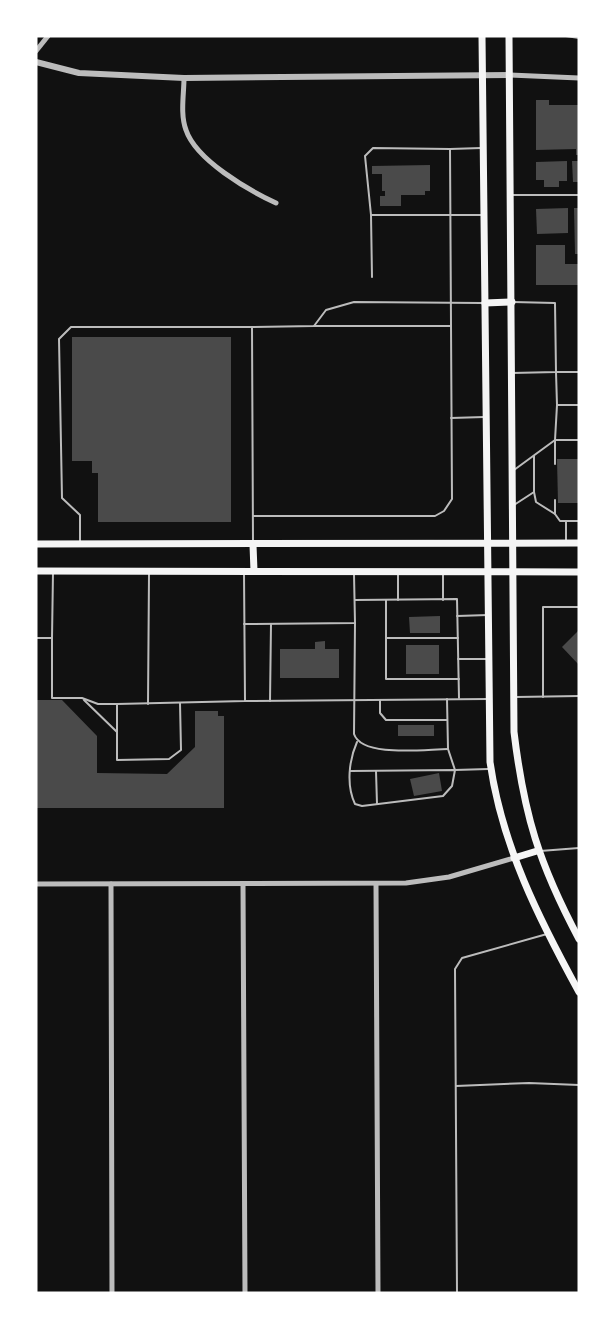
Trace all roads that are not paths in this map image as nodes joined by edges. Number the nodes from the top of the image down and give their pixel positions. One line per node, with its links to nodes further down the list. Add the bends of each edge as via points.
1 (48, 36): 6 (street)
2 (482, 36): 8 (main road)
3 (509, 36): 9 (main road)
4 (566, 36): 5 (lane)
5 (579, 38)
6 (36, 51)
7 (36, 62): 10 (street, via 79,73)
8 (482, 75): 9 (street); 10 (street); 12 (main road)
9 (510, 75): 11 (street); 14 (main road)
10 (183, 78): 16 (street, via 185,127 195,146 250,191)
11 (579, 78)
12 (483, 148): 13 (lane); 19 (main road)
13 (450, 149): 17 (lane, via 373,148 365,156); 18 (lane)
14 (511, 195): 15 (lane); 21 (main road)
15 (579, 195)
16 (276, 203)
17 (371, 215): 18 (lane); 20 (lane)
18 (450, 215): 19 (lane); 22 (lane)
19 (484, 215): 23 (main road)
20 (372, 277)
21 (512, 302): 23 (main road); 27 (lane, via 555,303); 29 (main road)
22 (451, 303): 23 (lane); 24 (lane, via 354,302 326,310); 25 (lane)
23 (485, 303): 32 (main road)
24 (314, 326): 25 (lane); 26 (lane)
25 (451, 326): 33 (lane)
26 (252, 327): 43 (lane); 49 (lane, via 71,327 59,339 62,498 80,515)
27 (556, 372): 28 (lane); 29 (lane); 30 (lane)
28 (579, 372)
29 (512, 373): 38 (main road)
30 (557, 405): 31 (lane); 34 (lane)
31 (579, 405)
32 (487, 417): 33 (lane); 50 (main road)
33 (451, 418): 43 (lane, via 452,499 435,516)
34 (555, 440): 35 (lane); 36 (lane); 37 (lane)
35 (579, 440)
36 (534, 456): 38 (lane); 39 (lane)
37 (555, 464)
38 (512, 471): 41 (main road)
39 (534, 492): 41 (lane); 42 (lane, via 536,502)
40 (555, 500): 42 (lane)
41 (512, 506): 51 (main road)
42 (555, 514): 44 (lane, via 560,521)
43 (253, 516): 52 (lane)
44 (566, 521): 45 (lane); 46 (lane)
45 (579, 521)
46 (566, 543): 47 (main road); 51 (main road)
47 (579, 543)
48 (36, 544): 49 (main road)
49 (80, 544): 52 (main road)
50 (488, 544): 51 (main road); 52 (main road); 61 (main road)
51 (512, 544): 62 (main road)
52 (253, 545): 57 (main road)
53 (36, 571): 54 (main road)
54 (52, 571): 55 (main road); 75 (lane)
55 (148, 571): 56 (main road); 94 (lane)
56 (244, 571): 57 (main road); 72 (lane)
57 (254, 571): 58 (main road)
58 (354, 571): 59 (main road); 64 (lane)
59 (398, 571): 60 (main road); 66 (lane)
60 (443, 572): 61 (main road); 67 (lane)
61 (488, 572): 62 (main road); 69 (main road)
62 (512, 572): 63 (main road); 82 (main road)
63 (579, 572)
64 (355, 600): 65 (lane); 71 (lane)
65 (386, 600): 66 (lane); 76 (lane)
66 (398, 600): 67 (lane)
67 (443, 600): 70 (lane, via 457,599)
68 (579, 607): 83 (lane, via 543,607)
69 (488, 615): 70 (lane); 79 (main road)
70 (457, 616): 77 (lane)
71 (355, 623): 73 (lane); 88 (lane)
72 (244, 624): 73 (lane); 90 (lane)
73 (271, 624): 91 (lane)
74 (36, 638): 75 (lane)
75 (52, 638): 84 (lane, via 52,698)
76 (386, 638): 77 (lane); 80 (lane, via 386,679)
77 (458, 638): 78 (lane)
78 (459, 659): 79 (lane); 80 (lane)
79 (488, 659): 87 (main road)
80 (459, 679): 86 (lane)
81 (579, 696): 83 (lane)
82 (513, 697): 83 (lane); 105 (main road, via 519,776)
83 (543, 697)
84 (82, 698): 93 (lane, via 98,704); 96 (lane)
85 (447, 699): 86 (lane); 89 (lane); 95 (lane)
86 (459, 699): 87 (lane)
87 (488, 699): 99 (main road)
88 (354, 700): 89 (lane); 91 (lane); 97 (lane)
89 (380, 700): 95 (lane, via 380,713 386,720)
90 (245, 701): 91 (lane); 92 (lane)
91 (270, 701)
92 (180, 703): 94 (lane); 96 (lane, via 181,750 169,759 117,760)
93 (117, 704): 94 (lane); 96 (lane)
94 (148, 704)
95 (447, 720): 98 (lane)
96 (117, 732)
97 (357, 742): 98 (lane, via 378,749); 101 (lane, via 351,756)
98 (448, 749): 100 (lane)
99 (491, 769): 100 (lane); 106 (main road, via 499,813)
100 (455, 770): 102 (lane); 103 (lane, via 452,786 443,796)
101 (351, 771): 102 (lane); 103 (lane, via 355,804)
102 (376, 771): 103 (lane)
103 (377, 805)
104 (579, 848): 105 (lane)
105 (537, 851): 106 (main road); 112 (main road)
106 (514, 858): 110 (street, via 449,878); 111 (main road)
107 (36, 884): 108 (street)
108 (111, 884): 109 (street); 116 (street)
109 (243, 884): 110 (street); 117 (street)
110 (376, 884): 118 (street)
111 (549, 934): 113 (main road); 115 (lane, via 462,958 455,969)
112 (579, 939)
113 (579, 992)
114 (579, 1085): 115 (lane)
115 (456, 1086): 119 (lane)
116 (112, 1293)
117 (245, 1293)
118 (378, 1293)
119 (457, 1293)

